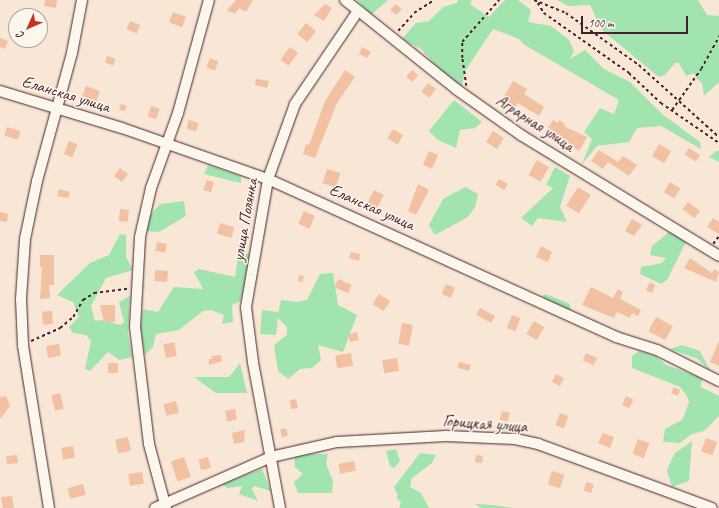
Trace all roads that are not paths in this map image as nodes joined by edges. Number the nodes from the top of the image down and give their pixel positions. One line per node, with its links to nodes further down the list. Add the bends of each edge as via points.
1 (82, 0): 6 (street)
2 (208, 0): 7 (street, via 178,113)
3 (345, 0): 4 (street, Аграрная улица)
4 (358, 11): 8 (street, улица Полянка, via 295,104); 9 (street, Аграрная улица, via 470,99 521,135)
5 (0, 91): 6 (street, Еланская улица)
6 (58, 107): 7 (street, Еланская улица); 13 (street, via 37,181 25,239 21,299 23,345)
7 (166, 144): 8 (street, Еланская улица); 12 (street, via 151,188 140,237 135,327 148,436)
8 (268, 179): 10 (street, Еланская улица, via 609,334 657,350); 11 (street, улица Полянка, via 246,307)
9 (719, 256)
10 (719, 381)
11 (270, 456): 12 (street); 15 (street, улица Полянка); 16 (street, Горицкая улица, via 336,442 380,438 446,436 515,439 538,444)
12 (166, 505): 14 (street)
13 (49, 508)
14 (155, 508)
15 (280, 508)
16 (712, 508)

